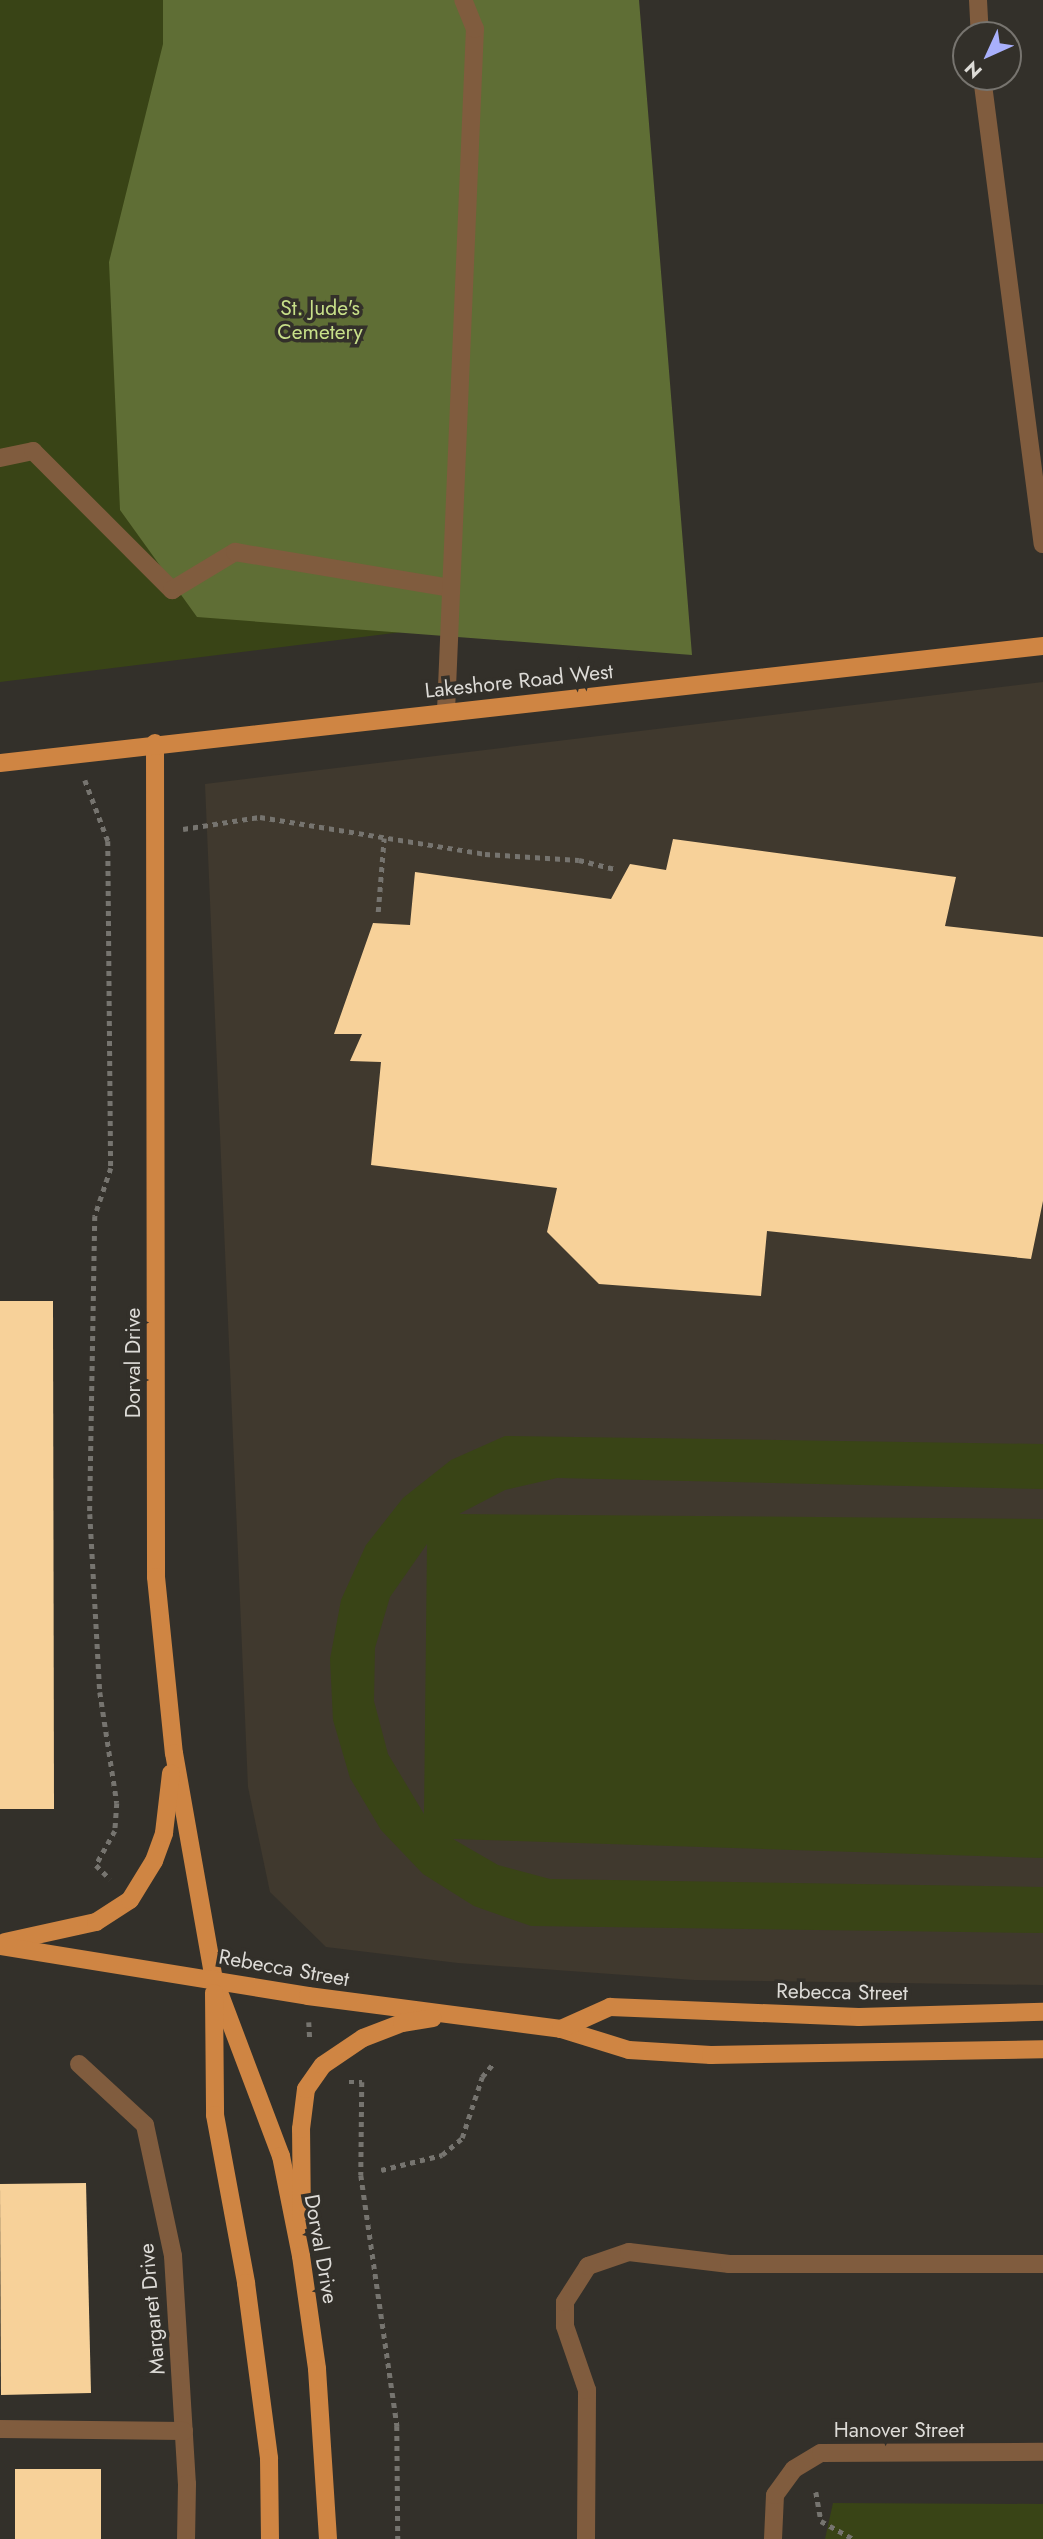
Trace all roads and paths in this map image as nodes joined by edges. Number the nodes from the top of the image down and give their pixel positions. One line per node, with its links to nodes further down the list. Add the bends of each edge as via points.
1 (463, 0): 7 (street, via 475,29)
2 (978, 0): 3 (street)
3 (979, 21)
4 (984, 91): 6 (street)
5 (0, 458): 7 (street, via 33,451 172,590 235,552)
6 (1043, 544)
7 (450, 588): 9 (street)
8 (1043, 646): 9 (main road, Lakeshore Road West)
9 (446, 711): 10 (main road, Lakeshore Road West)
10 (155, 743): 11 (main road, Lakeshore Road West); 13 (main road, Dorval Drive)
11 (75, 753): 12 (main road, Lakeshore Road West); 18 (path, via 108,841 111,1168 95,1216 90,1514 100,1692 117,1803 115,1831 96,1865)
12 (0, 763)
13 (155, 833): 14 (path, via 260,817); 17 (main road, Dorval Drive, via 156,1577)
14 (384, 838): 15 (path, via 485,854 579,860); 16 (path)
15 (614, 869)
16 (378, 912)
17 (174, 1753): 19 (main road, via 164,1833 154,1861 130,1900 96,1922); 20 (main road, Dorval Drive)
18 (113, 1882)
19 (0, 1945): 20 (main road, Rebecca Street)
20 (214, 1979): 21 (main road, Rebecca Street); 30 (main road, Dorval Drive, via 281,2156); 37 (main road, Dorval Drive, via 215,2115 246,2283 269,2458)
21 (308, 1996): 23 (main road, Rebecca Street); 28 (path)
22 (1043, 2012): 24 (main road, Rebecca Street, via 859,2017 610,2007)
23 (460, 2014): 24 (main road, Rebecca Street); 28 (main road, via 402,2023 363,2038 323,2065)
24 (561, 2029): 25 (main road, Rebecca Street, via 629,2050 711,2055)
25 (1043, 2049)
26 (79, 2064): 33 (street, Margaret Drive, via 145,2125 173,2256)
27 (492, 2065): 29 (path, via 482,2077 462,2138 442,2155)
28 (313, 2080): 30 (main road, via 306,2090 300,2129); 39 (path, via 362,2082 361,2175 397,2426)
29 (381, 2170)
30 (301, 2256): 38 (main road, Dorval Drive, via 317,2369)
31 (1043, 2264): 40 (street, via 729,2264 629,2252 588,2266 565,2302 565,2326 587,2390)
32 (0, 2429): 33 (street)
33 (184, 2431): 36 (street, Margaret Drive)
34 (1043, 2452): 41 (street, Hanover Street, via 821,2453 794,2469 775,2495)
35 (817, 2492): 42 (path, via 821,2521)
36 (186, 2539)
37 (270, 2539)
38 (328, 2539)
39 (398, 2539)
40 (586, 2539)
41 (773, 2539)
42 (854, 2539)

